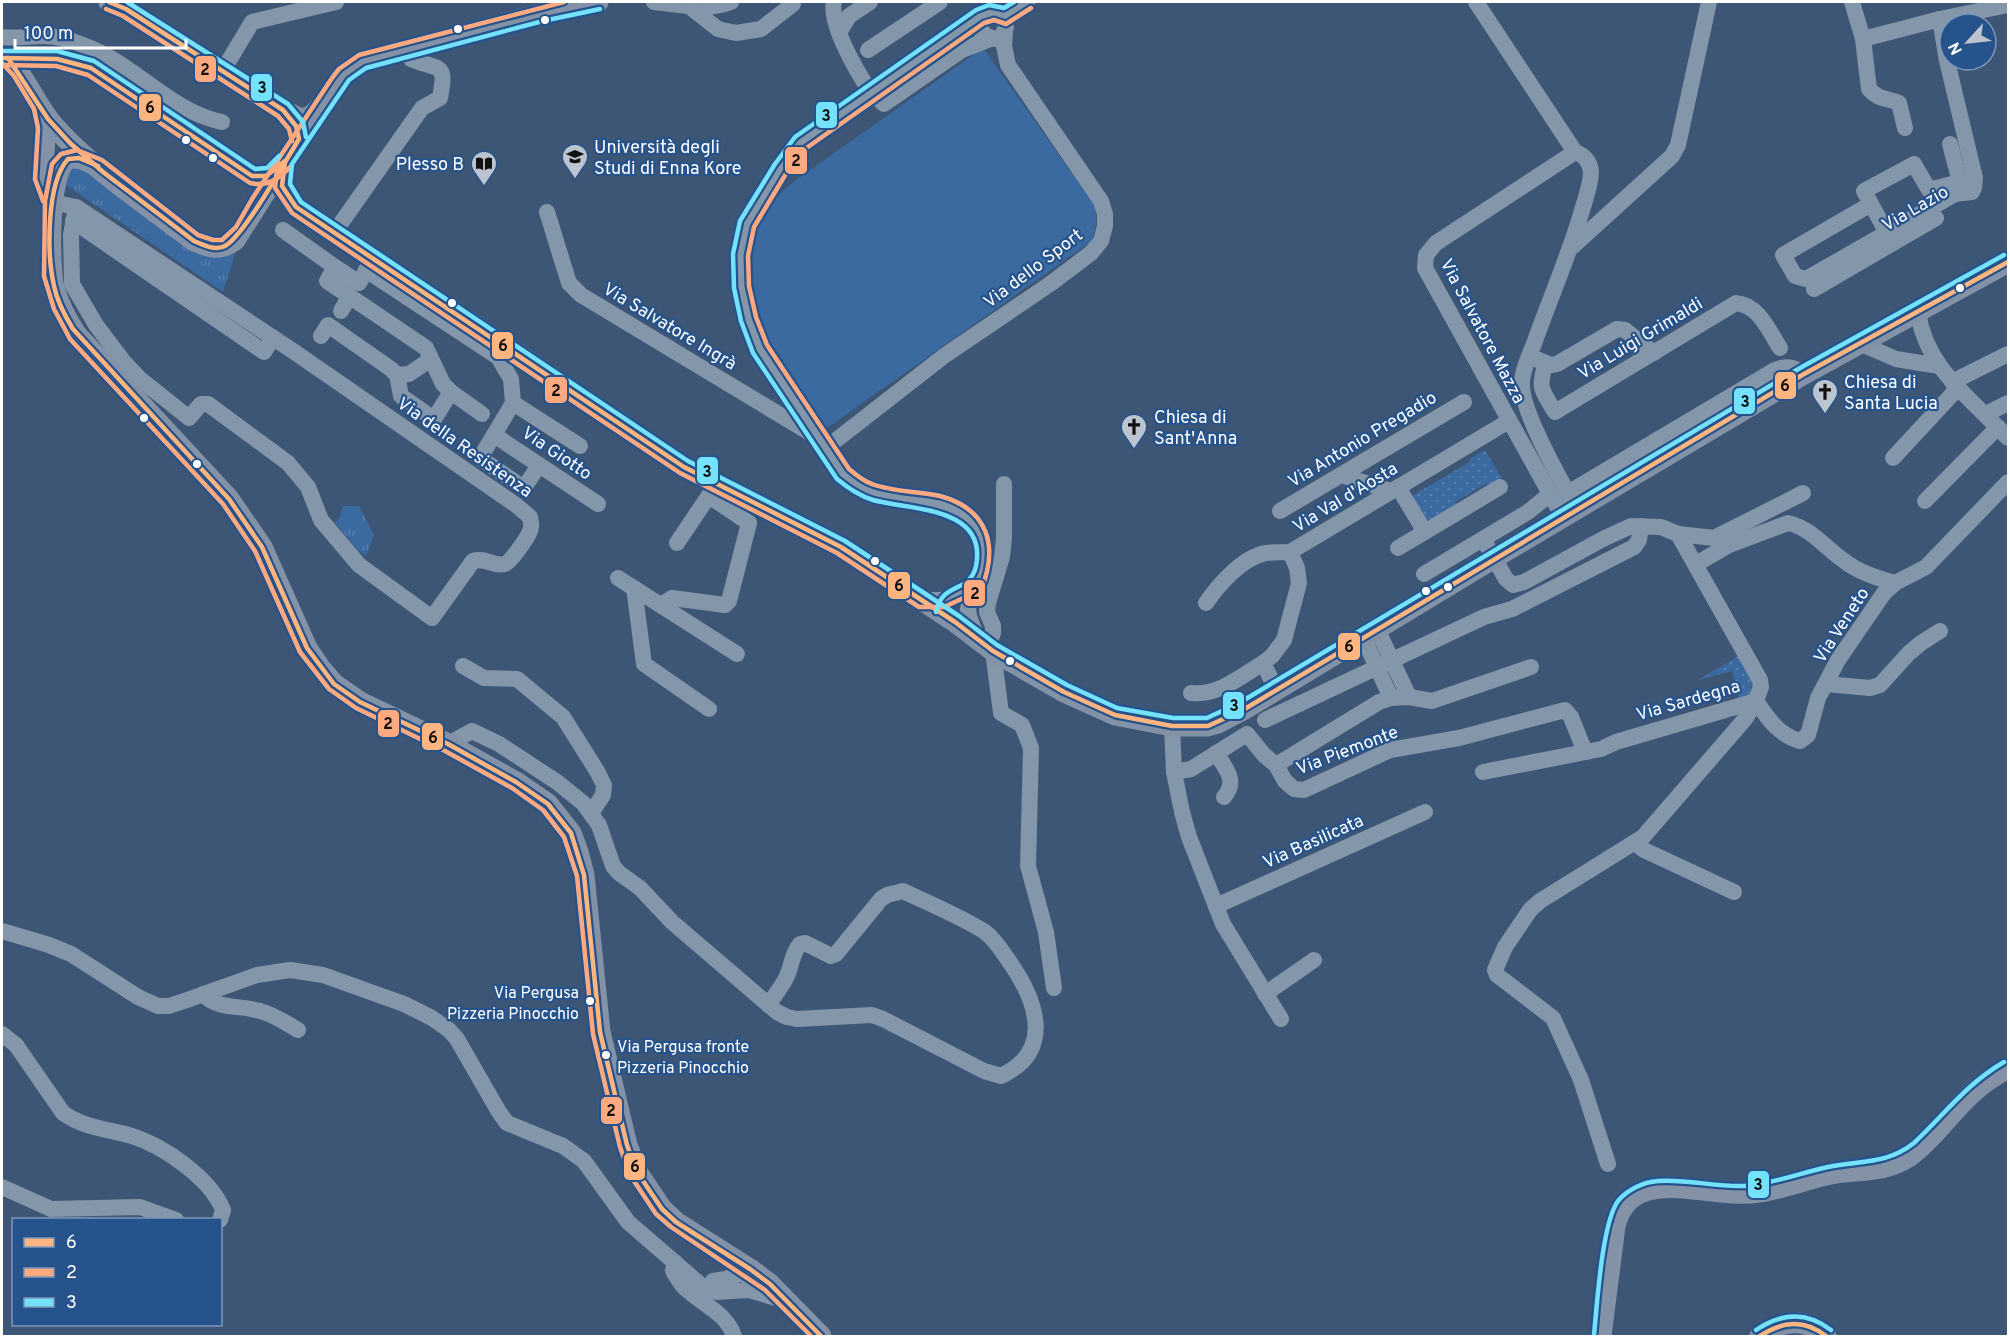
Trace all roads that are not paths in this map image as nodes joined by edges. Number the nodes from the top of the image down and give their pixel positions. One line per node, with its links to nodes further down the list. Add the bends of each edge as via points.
1 (109, 2): 27 (main road, via 126,9)
2 (336, 2): 27 (street, via 252,22)
3 (578, 2): 18 (main road)
4 (598, 2): 18 (main road)
5 (654, 2): 16 (street)
6 (731, 2): 16 (street)
7 (834, 2): 21 (street, via 833,17)
8 (870, 2): 21 (street, via 849,16)
9 (940, 2): 25 (street)
10 (1027, 2): 19 (street)
11 (1476, 2): 37 (street)
12 (1709, 2): 50 (street, via 1678,145 1672,156)
13 (1852, 2): 23 (street)
14 (793, 4): 16 (street, via 761,29 736,33 718,29)
15 (2008, 5): 17 (street)
16 (690, 7)
17 (1974, 12)
18 (541, 14): 24 (main road)
19 (993, 19): 29 (street); 29 (street, via 962,50 884,104); 76 (street, Via dello Sport, via 1008,65 1101,201 1106,214 1101,241 1050,284)
20 (1938, 20): 23 (street)
21 (839, 33): 29 (street)
22 (2, 37): 33 (street, via 46,36 82,45 102,53 181,106)
23 (1863, 39): 34 (street, via 1869,89 1882,99 1899,103)
24 (407, 50): 30 (main road, via 363,61 344,75); 48 (street, via 411,59 441,70 444,76 440,98 422,108)
25 (868, 50)
26 (5, 58): 31 (main road, via 20,72); 38 (street, via 64,58 91,68 252,176 270,175)
27 (222, 72): 32 (main road)
28 (1949, 72): 40 (street)
29 (872, 93): 76 (street, via 800,143 787,157 756,206 741,248 743,300 750,326 760,349)
30 (325, 102): 32 (main road, via 306,119); 35 (main road)
31 (40, 106): 39 (main road, via 54,127); 41 (main road, via 46,127 42,178)
32 (283, 110): 35 (main road, via 296,126)
33 (222, 122)
34 (1905, 128)
35 (299, 139): 38 (main road)
36 (1950, 144): 40 (street)
37 (1575, 152): 50 (street, via 1582,154 1591,172); 73 (street, Via Salvatore Mazza, via 1436,243 1424,264)
38 (285, 161): 43 (main road, via 282,186); 46 (main road)
39 (98, 166): 41 (main road, via 76,157 66,160 59,167); 46 (main road, via 194,241 206,246 227,246)
40 (1969, 184): 42 (street, via 1929,190 1914,164 1864,191); 49 (street); 54 (street, Via Lazio, via 1966,200)
41 (52, 202): 45 (street, Via della Resistenza); 124 (main road, via 52,276 65,318 246,522 321,669 334,684 360,702)
42 (1871, 204): 49 (street); 49 (street, via 1783,255 1796,276 1806,279)
43 (296, 207): 46 (main road, via 276,206); 48 (main road)
44 (547, 212): 76 (street, Via Salvatore Ingrà, via 569,283 581,295)
45 (74, 214): 45 (street, Via della Resistenza, via 72,284 96,326 124,363 189,418 201,404 208,404 288,463 309,487 321,520 359,565 432,618 473,561 486,559 502,565 509,562 531,531 530,517 516,505 273,338)
46 (246, 224)
47 (283, 230): 53 (street)
48 (334, 232): 52 (main road)
49 (1887, 233)
50 (1571, 248): 61 (street)
51 (2008, 262): 55 (main road)
52 (370, 264): 53 (street, via 359,283); 69 (street, via 498,357 511,379); 85 (main road, via 528,361)
53 (335, 267): 62 (street, via 327,281 345,304 426,348)
54 (1814, 289)
55 (1918, 312): 57 (main road); 64 (street, via 1920,327)
56 (321, 336): 65 (street, via 328,325)
57 (1859, 343): 64 (street, via 1896,359); 87 (main road, via 1804,375)
58 (1780, 348): 59 (street, Via Luigi Grimaldi, via 1760,315 1736,303)
59 (1654, 353): 63 (street, via 1625,330 1617,329 1557,364); 63 (street, Via Luigi Grimaldi, via 1555,412 1540,386)
60 (2008, 354): 66 (street)
61 (1529, 357): 63 (street); 87 (street, via 1522,382 1523,396)
62 (431, 360): 65 (street, via 409,374); 67 (street, via 442,384)
63 (1546, 363)
64 (1939, 366): 66 (street)
65 (397, 375): 67 (street, via 401,396 434,419)
66 (1955, 385): 72 (street); 78 (street)
67 (451, 392): 71 (street)
68 (1464, 402): 80 (street, Via Antonio Pregadio)
69 (513, 403): 75 (street); 77 (street)
70 (2008, 403): 72 (street)
71 (482, 414)
72 (1986, 414): 74 (street)
73 (1509, 421): 84 (street, Via Val d'Aosta); 87 (street, Via Salvatore Mazza)
74 (2003, 432): 88 (street)
75 (494, 435): 79 (street, Via Giotto); 79 (street, via 480,459 524,488)
76 (822, 443): 106 (street, via 843,474 863,489 952,508 970,522 984,549 981,572)
77 (580, 447)
78 (1893, 458)
79 (539, 465): 89 (street, Via Giotto)
80 (1341, 475): 84 (street); 90 (street, Via Antonio Pregadio)
81 (2008, 482): 102 (street, Via Veneto, via 1926,567)
82 (1004, 484): 109 (street, via 1002,557 988,603 993,633)
83 (1500, 487): 92 (street)
84 (1395, 489): 92 (street); 97 (street, Via Val d'Aosta)
85 (712, 490): 95 (street); 105 (street, via 749,523 729,601 725,605 672,598); 106 (main road, via 842,547 922,600)
86 (1803, 493): 93 (street, via 1714,538)
87 (1561, 497): 94 (street); 98 (main road)
88 (1925, 501)
89 (598, 504)
90 (1280, 511)
91 (1641, 526): 93 (street, via 1660,527); 98 (street, via 1631,526 1603,539 1519,584 1509,584); 112 (street, via 1634,547 1512,609 1496,612)
92 (1425, 532): 96 (street)
93 (1678, 534): 99 (street, Via Sardegna)
94 (1483, 539): 98 (street); 100 (street)
95 (676, 543)
96 (1398, 548)
97 (1290, 552): 104 (street, Via Val d'Aosta, via 1254,556 1220,583); 111 (street, via 1299,583 1284,640)
98 (1494, 558): 108 (main road)
99 (1696, 564): 102 (street, via 1729,545 1788,523 1806,531 1858,570); 120 (street, Via Sardegna, via 1760,680)
100 (1424, 574)
101 (618, 578): 103 (street)
102 (1895, 583): 115 (street, Via Veneto, via 1838,660)
103 (634, 588): 105 (street); 121 (street, via 644,664)
104 (1206, 603)
105 (661, 605): 110 (street)
106 (954, 611): 109 (main road)
107 (1940, 631): 115 (street, via 1915,648 1880,685 1870,688)
108 (1370, 633): 112 (street); 116 (main road)
109 (986, 645): 123 (main road, via 1097,708); 138 (street, via 1001,713 1022,725 1031,748 1028,866 1046,932)
110 (737, 654)
111 (1263, 663): 116 (street); 117 (street, via 1224,687 1204,694)
112 (1385, 663): 118 (street); 119 (street); 122 (street)
113 (463, 666): 132 (street, via 484,678 517,679 563,717 604,785 603,795)
114 (1531, 667): 118 (street, Via Piemonte, via 1431,701)
115 (1826, 684): 120 (street, Via Veneto, via 1808,735 1800,741 1787,738)
116 (1277, 691): 123 (main road, via 1218,723)
117 (1191, 693)
118 (1409, 697): 119 (street, Via Piemonte)
119 (1391, 698): 127 (street, Via Piemonte)
120 (1756, 701): 125 (street, Via Sardegna); 133 (street, via 1745,719)
121 (709, 709)
122 (1264, 720)
123 (1172, 726): 128 (street)
124 (448, 744): 132 (street, via 472,731 499,744 557,782); 150 (main road, via 548,804 571,833 584,875 600,1032 627,1145 637,1172 662,1209)
125 (1585, 752): 127 (street, Via Piemonte, via 1565,710 1459,738 1390,750 1304,790 1294,789 1285,781); 129 (street, Via Sardegna)
126 (1216, 753): 127 (street, via 1247,734); 128 (street, via 1191,769); 130 (street, via 1231,782 1231,790)
127 (1276, 765)
128 (1174, 772): 135 (street, via 1189,837)
129 (1483, 772)
130 (1224, 797)
131 (1425, 812): 135 (street, Via Basilicata)
132 (591, 813): 141 (street, via 613,866)
133 (1635, 843): 134 (street); 146 (street, via 1540,901 1517,928 1495,970 1554,1018 1581,1080)
134 (1734, 892)
135 (1216, 906): 140 (street)
136 (2, 931): 139 (street, via 71,954 158,1006)
137 (1314, 960): 140 (street)
138 (1054, 988)
139 (203, 994): 143 (street, via 217,1004 261,1011); 151 (street, via 257,975 290,970 323,975 432,1018 457,1039 507,1123 563,1146 584,1161 628,1222)
140 (1265, 994): 142 (street)
141 (768, 1005): 141 (street, via 797,1019 872,1015 1001,1076 1026,1058 1035,1037 1033,1005 1021,979 996,943 985,933 903,891 881,899 836,954 831,956 800,944 789,973)
142 (1281, 1019)
143 (298, 1030)
144 (2, 1034): 149 (street, via 16,1045 63,1113 98,1129 133,1136 158,1147 219,1198 223,1210)
145 (2008, 1068): 159 (main road, via 1977,1088 1919,1149 1889,1167 1832,1174 1753,1193 1659,1187 1631,1197 1618,1213 1615,1226)
146 (1608, 1164)
147 (2, 1187): 148 (street, via 51,1209 140,1207)
148 (170, 1218)
149 (221, 1218)
150 (711, 1245): 152 (main road); 154 (street, via 723,1263 721,1275)
151 (675, 1262): 153 (street); 157 (street, via 673,1271 681,1285 724,1318)
152 (750, 1269): 154 (street); 155 (street, via 750,1278); 156 (main road)
153 (694, 1277): 154 (street); 155 (street, via 716,1292)
154 (713, 1281)
155 (734, 1291): 156 (street, via 755,1291)
156 (787, 1301): 158 (main road)
157 (734, 1336)
158 (821, 1336)
159 (1601, 1336)
160 (1760, 1336): 161 (main road, via 1795,1322)
161 (1826, 1336)

